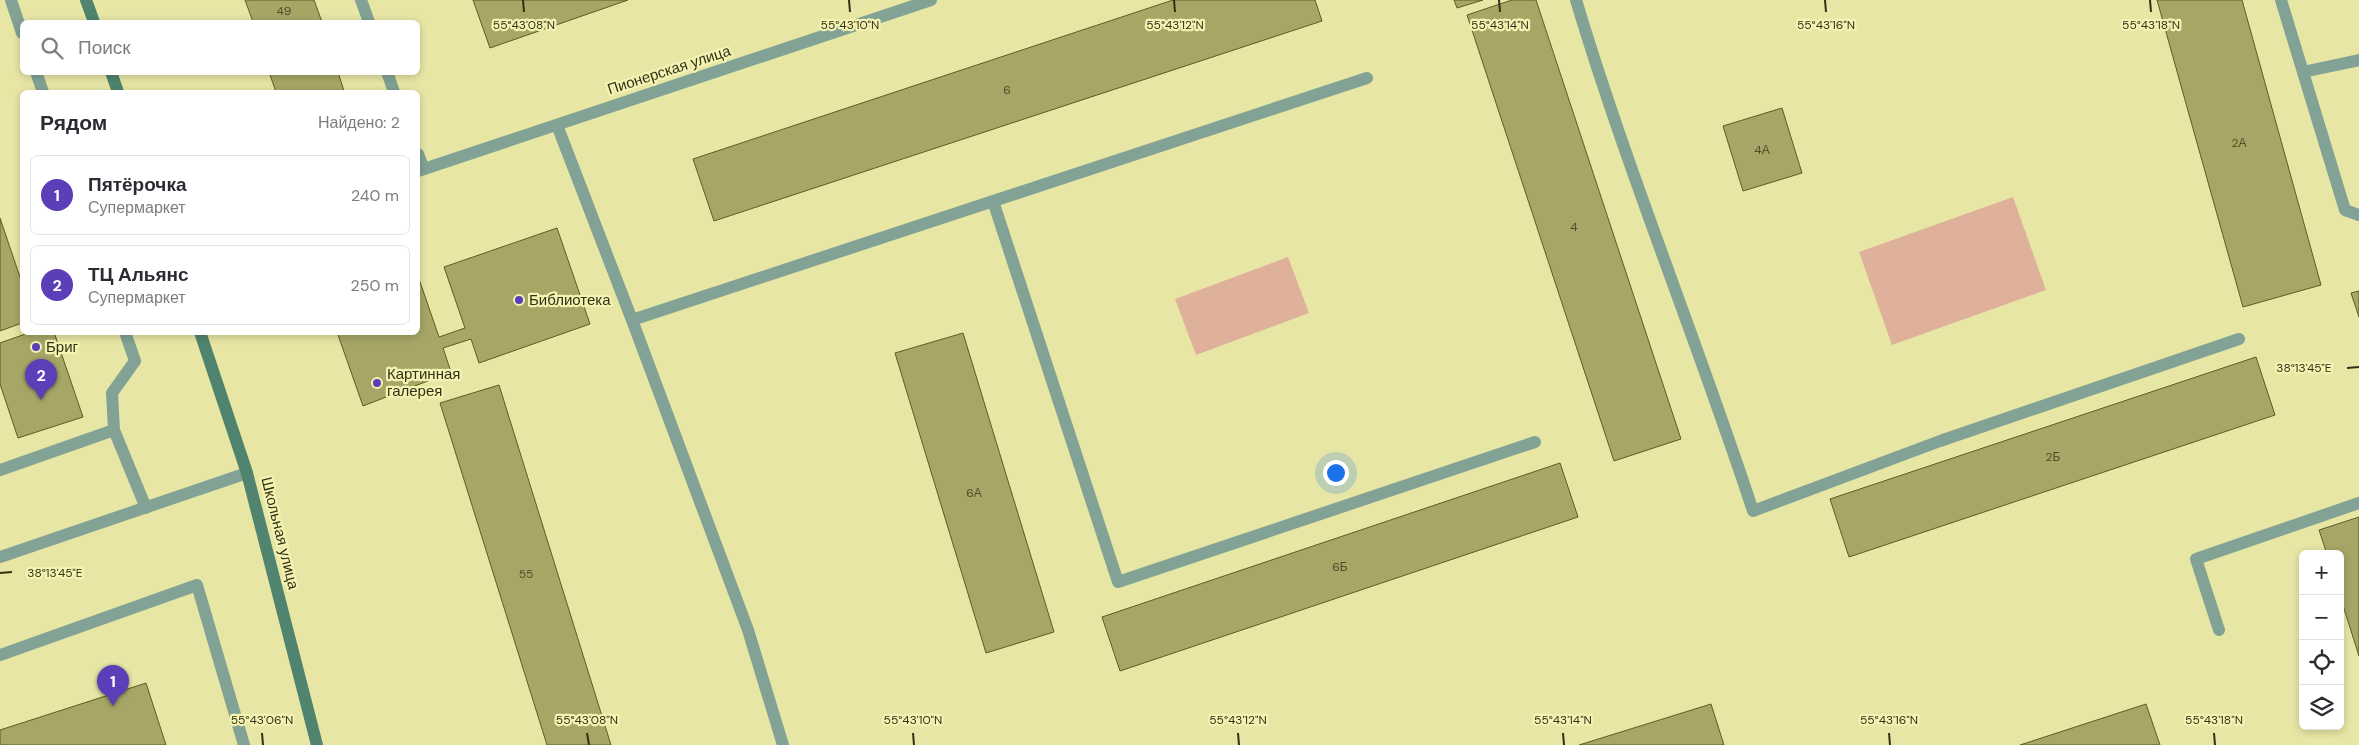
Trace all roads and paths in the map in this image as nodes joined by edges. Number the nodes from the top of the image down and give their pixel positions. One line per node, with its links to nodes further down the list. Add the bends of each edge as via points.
1 (11, 0): 9 (street)
2 (86, 0): 7 (main road)
3 (360, 0): 8 (street)
4 (931, 0): 19 (street, Пионерская улица)
5 (1576, 0): 26 (street, via 1647,213 1718,402 1753,511 1940,441)
6 (2281, 0): 11 (street)
7 (93, 20)
8 (368, 20)
9 (20, 27)
10 (2359, 60): 11 (street)
11 (2303, 72): 22 (street, via 2345,210)
12 (37, 75): 16 (street)
13 (112, 75): 17 (main road)
14 (388, 75): 18 (street)
15 (1367, 78): 21 (street)
16 (42, 90)
17 (117, 90)
18 (393, 90)
19 (557, 125): 20 (street, Пионерская улица); 23 (street)
20 (421, 170)
21 (993, 201): 23 (street); 28 (street, via 1118,582)
22 (2359, 215)
23 (632, 320): 38 (street, via 748,630)
24 (126, 335): 27 (street, via 135,361 112,393)
25 (201, 335): 30 (main road, Школьная улица)
26 (2239, 339)
27 (114, 430): 29 (street); 32 (street)
28 (1535, 442)
29 (0, 470)
30 (247, 472): 32 (street); 37 (main road, Школьная улица)
31 (2359, 503): 34 (street, via 2196,559)
32 (146, 508): 33 (street)
33 (0, 557)
34 (2219, 630)
35 (0, 655): 36 (street, via 197,585)
36 (244, 745)
37 (318, 745)
38 (783, 745)

